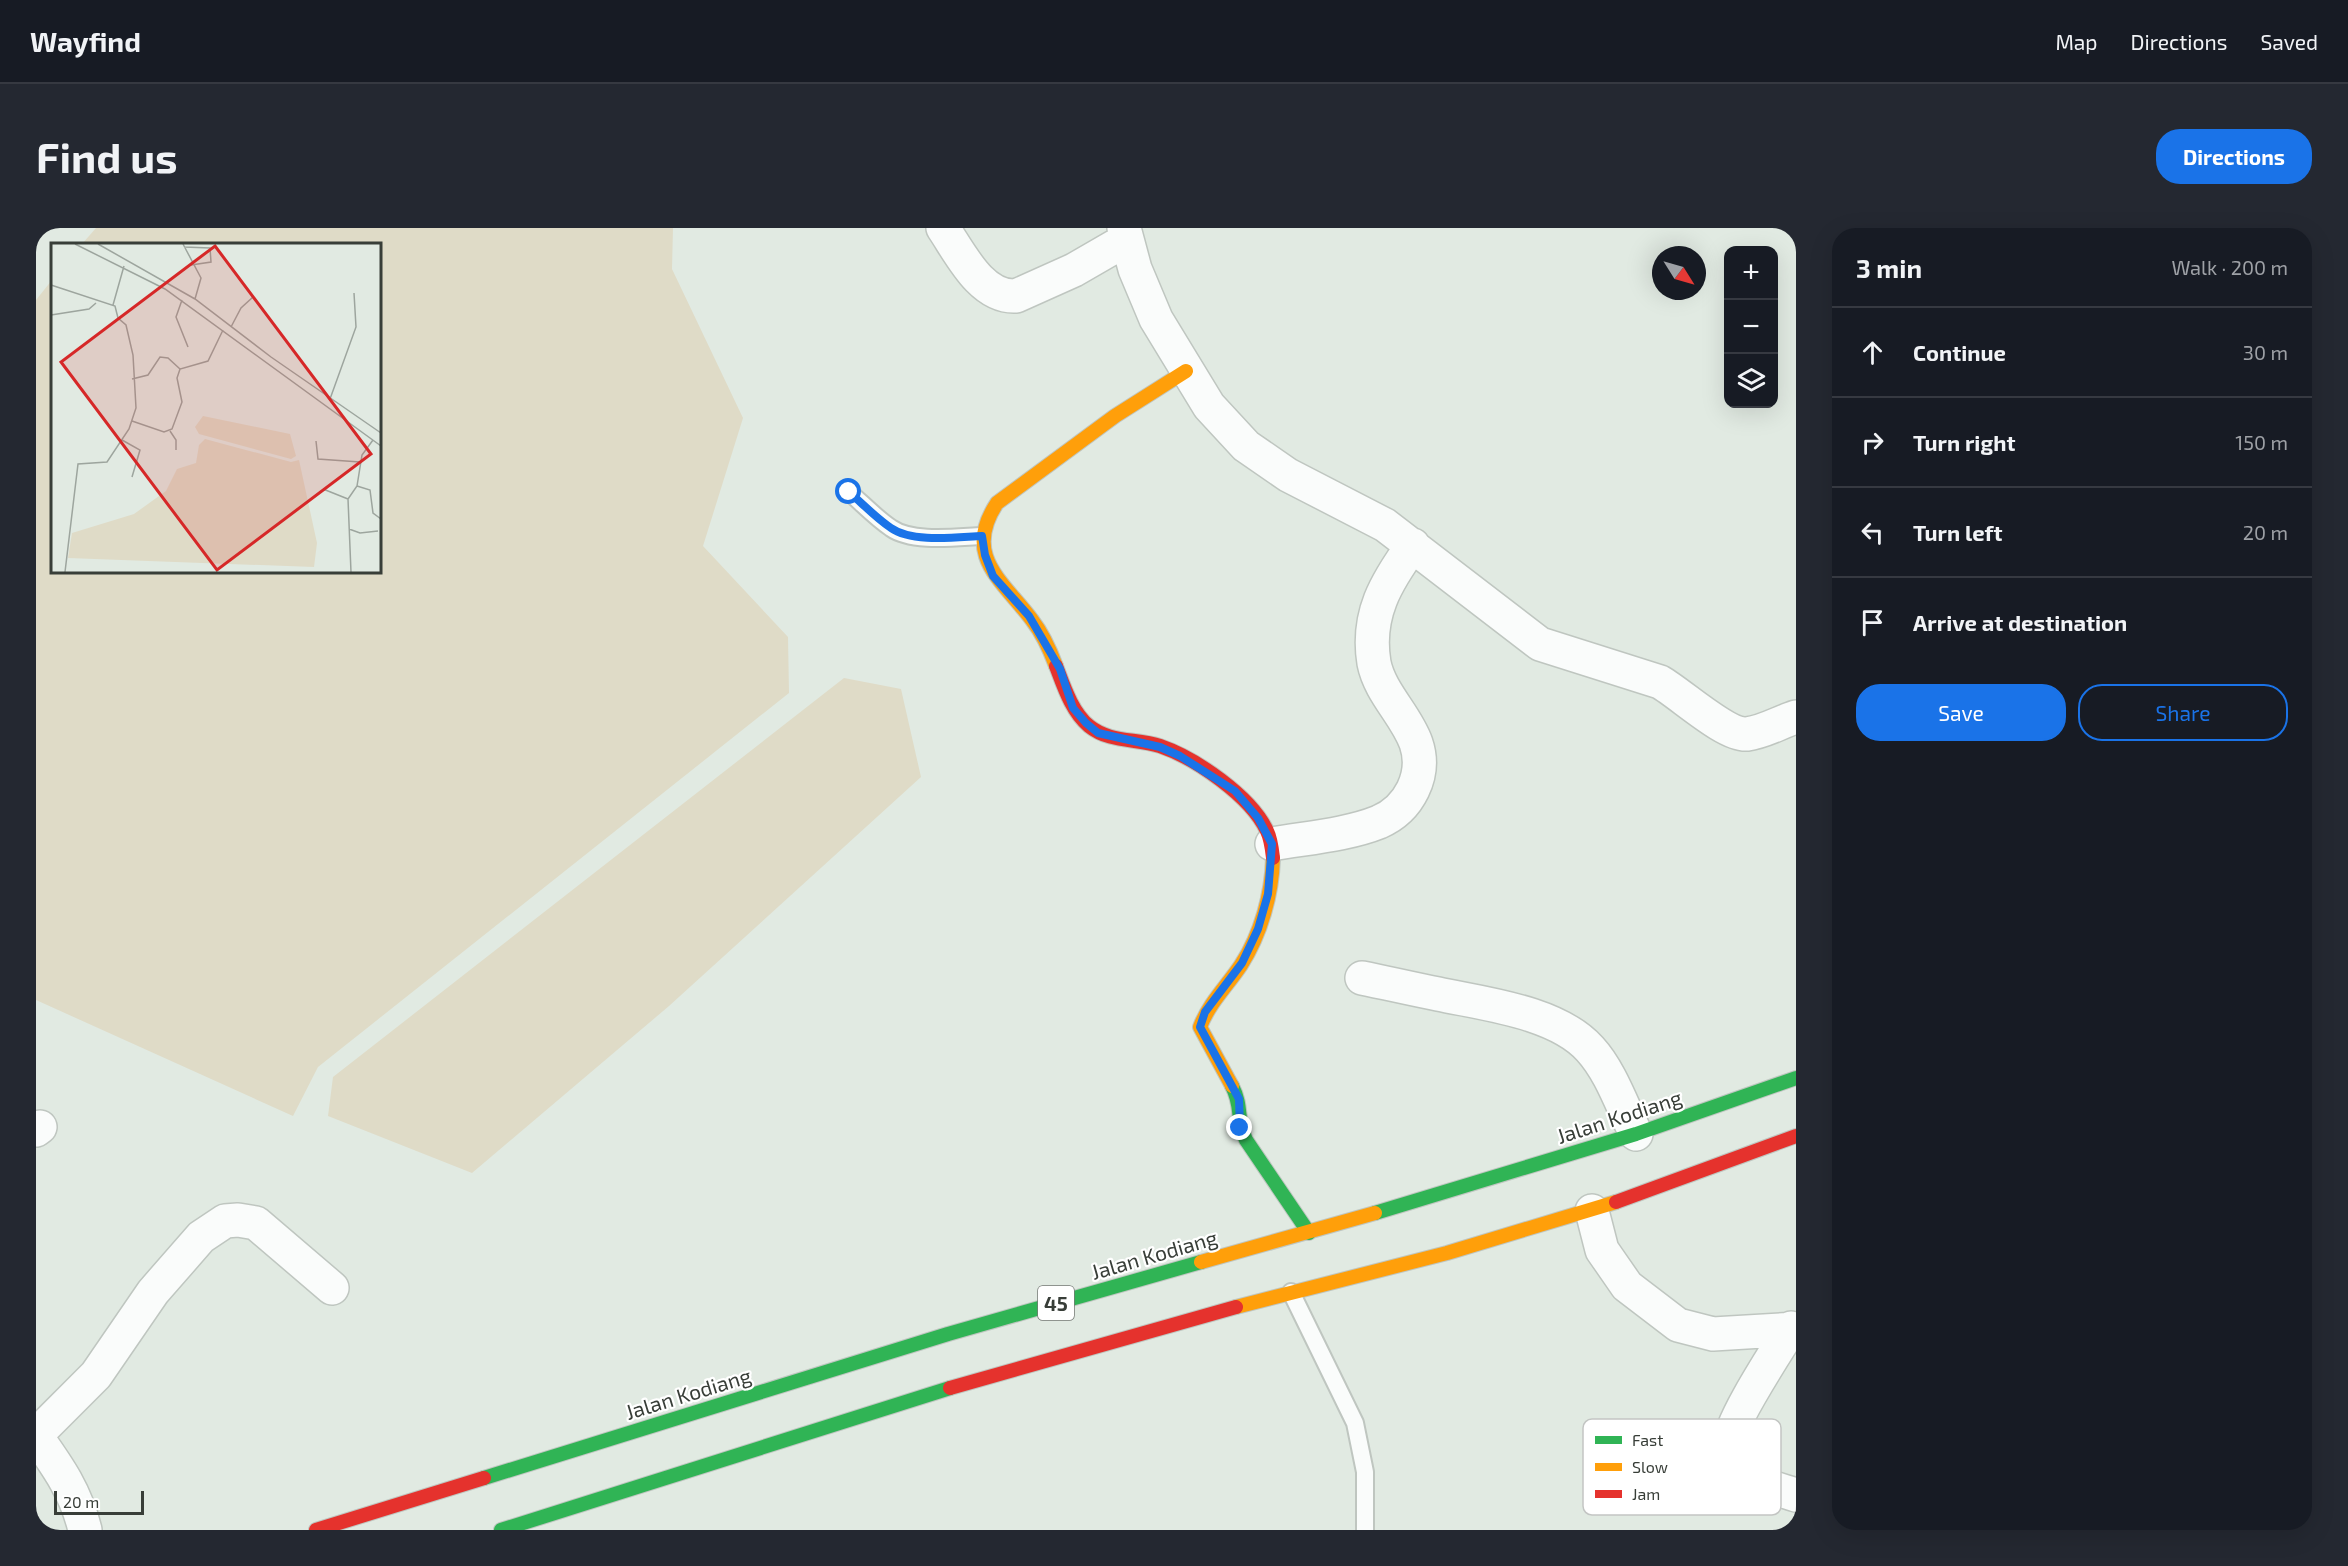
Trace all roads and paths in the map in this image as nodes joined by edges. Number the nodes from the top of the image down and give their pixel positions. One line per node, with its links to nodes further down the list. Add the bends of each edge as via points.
1 (943, 228): 2 (street, via 974,274 999,294 1008,296 1074,270)
2 (1125, 234): 3 (street, via 1156,319)
3 (1186, 371): 5 (main road, via 1115,416 997,503); 6 (street, via 1209,406 1246,446 1288,475 1385,525)
4 (849, 492): 5 (lane, via 892,529 907,536)
5 (982, 536): 8 (main road, via 993,576 1029,616 1060,669 1073,708 1086,723 1098,733 1160,747 1180,756 1235,791 1258,818)
6 (1413, 545): 7 (street, via 1540,644 1660,682 1732,731 1745,734); 8 (street, via 1389,578 1375,611 1373,643 1374,664 1384,689 1416,742 1420,760 1418,782 1406,802 1381,821)
7 (1796, 717)
8 (1272, 844): 14 (main road, via 1268,894 1258,929 1242,963 1205,1012 1200,1027 1239,1099 1240,1128 1246,1140)
9 (1362, 978): 11 (street, via 1510,1009 1574,1035 1602,1064)
10 (1796, 1078): 11 (main road, Jalan Kodiang / 45)
11 (1636, 1134): 14 (main road, Jalan Kodiang / 45)
12 (1796, 1136): 13 (main road)
13 (1593, 1211): 16 (main road); 17 (street, via 1602,1250 1627,1286 1678,1325 1713,1334)
14 (1309, 1233): 23 (main road, Jalan Kodiang / 45, via 948,1334)
15 (332, 1288): 19 (street, via 256,1223 225,1221 201,1237 153,1292 96,1375)
16 (1291, 1292): 24 (main road, via 955,1386); 25 (lane, via 1355,1423 1365,1472)
17 (1794, 1329): 18 (street, via 1769,1363)
18 (1739, 1419)
19 (36, 1435): 22 (street, via 64,1476)
20 (1781, 1490): 21 (street)
21 (1796, 1495)
22 (85, 1530)
23 (316, 1530)
24 (501, 1530)
25 (1365, 1530)

